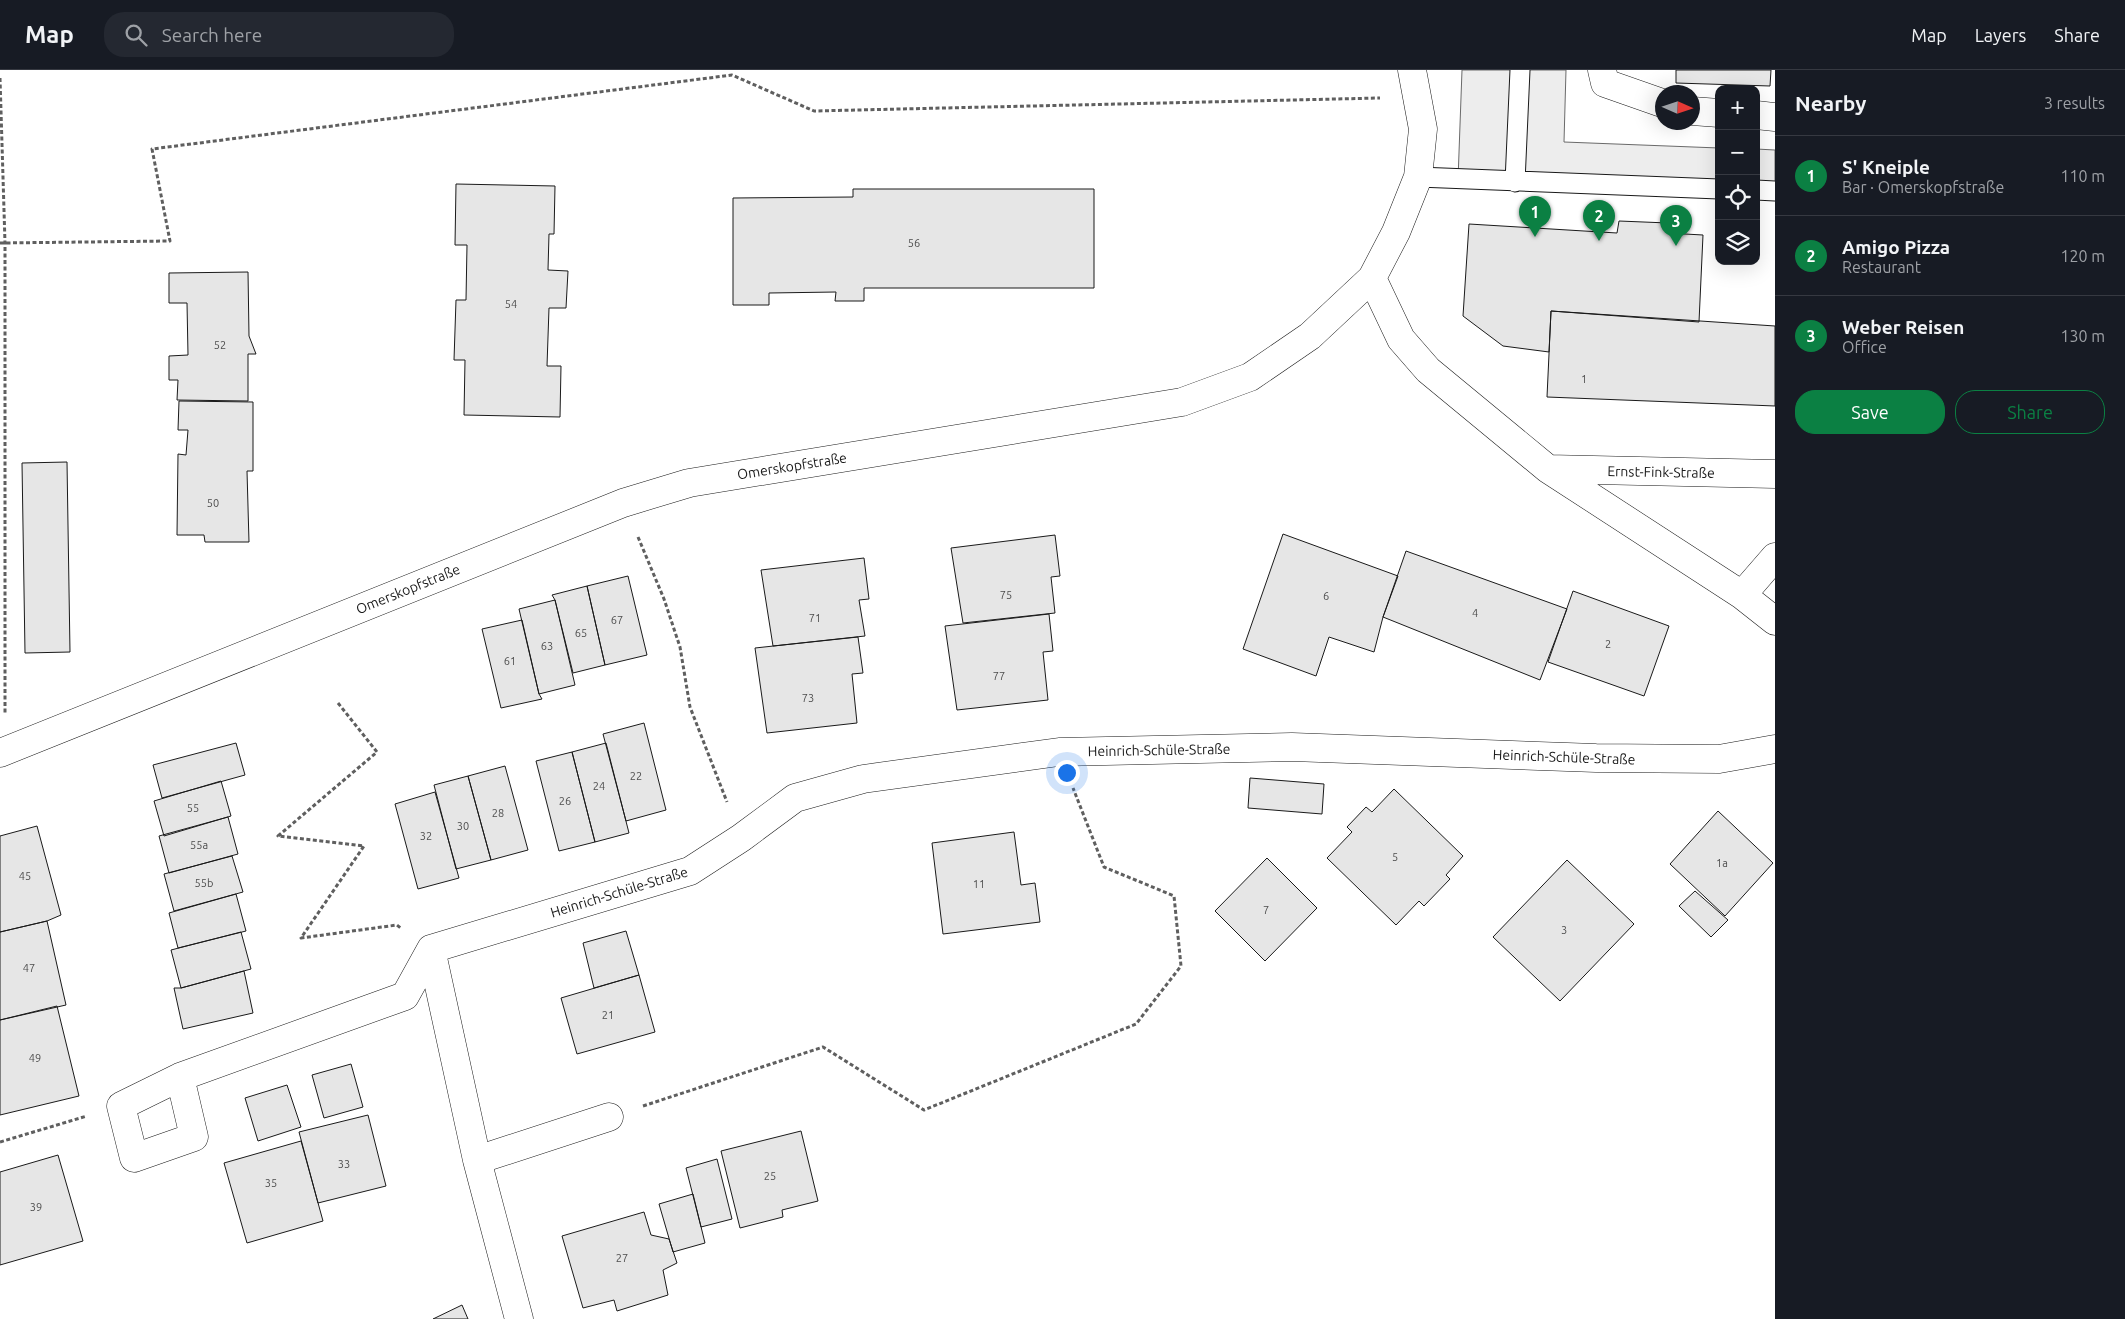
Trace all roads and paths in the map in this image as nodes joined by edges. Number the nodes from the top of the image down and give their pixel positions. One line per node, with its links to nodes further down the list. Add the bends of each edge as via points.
1 (1412, 70): 5 (street, Omerskopfstraße)
2 (1520, 70): 12 (lane)
3 (1602, 70): 6 (street, via 1605,83)
4 (0, 78): 17 (path)
5 (1418, 97): 11 (street, Omerskopfstraße, via 1424,130); 17 (path, via 814,111 732,75 152,149 170,241)
6 (1655, 101)
7 (1700, 112): 8 (street)
8 (1715, 113)
9 (1760, 115): 10 (street)
10 (1775, 117)
11 (1418, 177): 12 (lane); 18 (street, Omerskopfstraße, via 1396,232)
12 (1515, 182): 13 (lane)
13 (1715, 189)
14 (1760, 190): 15 (lane)
15 (1775, 191)
16 (0, 243): 17 (path)
17 (5, 243): 27 (path)
18 (1372, 278): 19 (street, via 1401,339 1428,370); 21 (street, Omerskopfstraße, via 1310,336 1250,377 1182,402 689,483)
19 (1548, 470): 20 (street, Ernst-Fink-Straße); 23 (street)
20 (1775, 474)
21 (623, 503): 27 (street, Omerskopfstraße); 29 (path, via 664,599 680,647 690,707)
22 (1775, 558): 23 (street)
23 (1742, 594): 24 (street)
24 (1775, 621)
25 (338, 703): 30 (path, via 377,752 278,836 364,846 301,938 397,925)
26 (1775, 749): 28 (street, Heinrich-Schüle-Straße, via 1719,759 1292,747)
27 (3, 752)
28 (1059, 752): 29 (street, Heinrich-Schüle-Straße, via 863,779 796,798); 33 (path, via 1104,866 1174,896 1181,966 1136,1024 924,1110 823,1047)
29 (741, 838): 30 (street, Heinrich-Schüle-Straße, via 690,871)
30 (430, 949): 31 (street, via 405,996); 35 (street)
31 (180, 1077): 32 (street); 32 (street, via 194,1137 134,1158)
32 (121, 1106): 34 (path)
33 (609, 1117): 35 (street)
34 (0, 1142)
35 (477, 1160): 36 (street)
36 (519, 1319)

